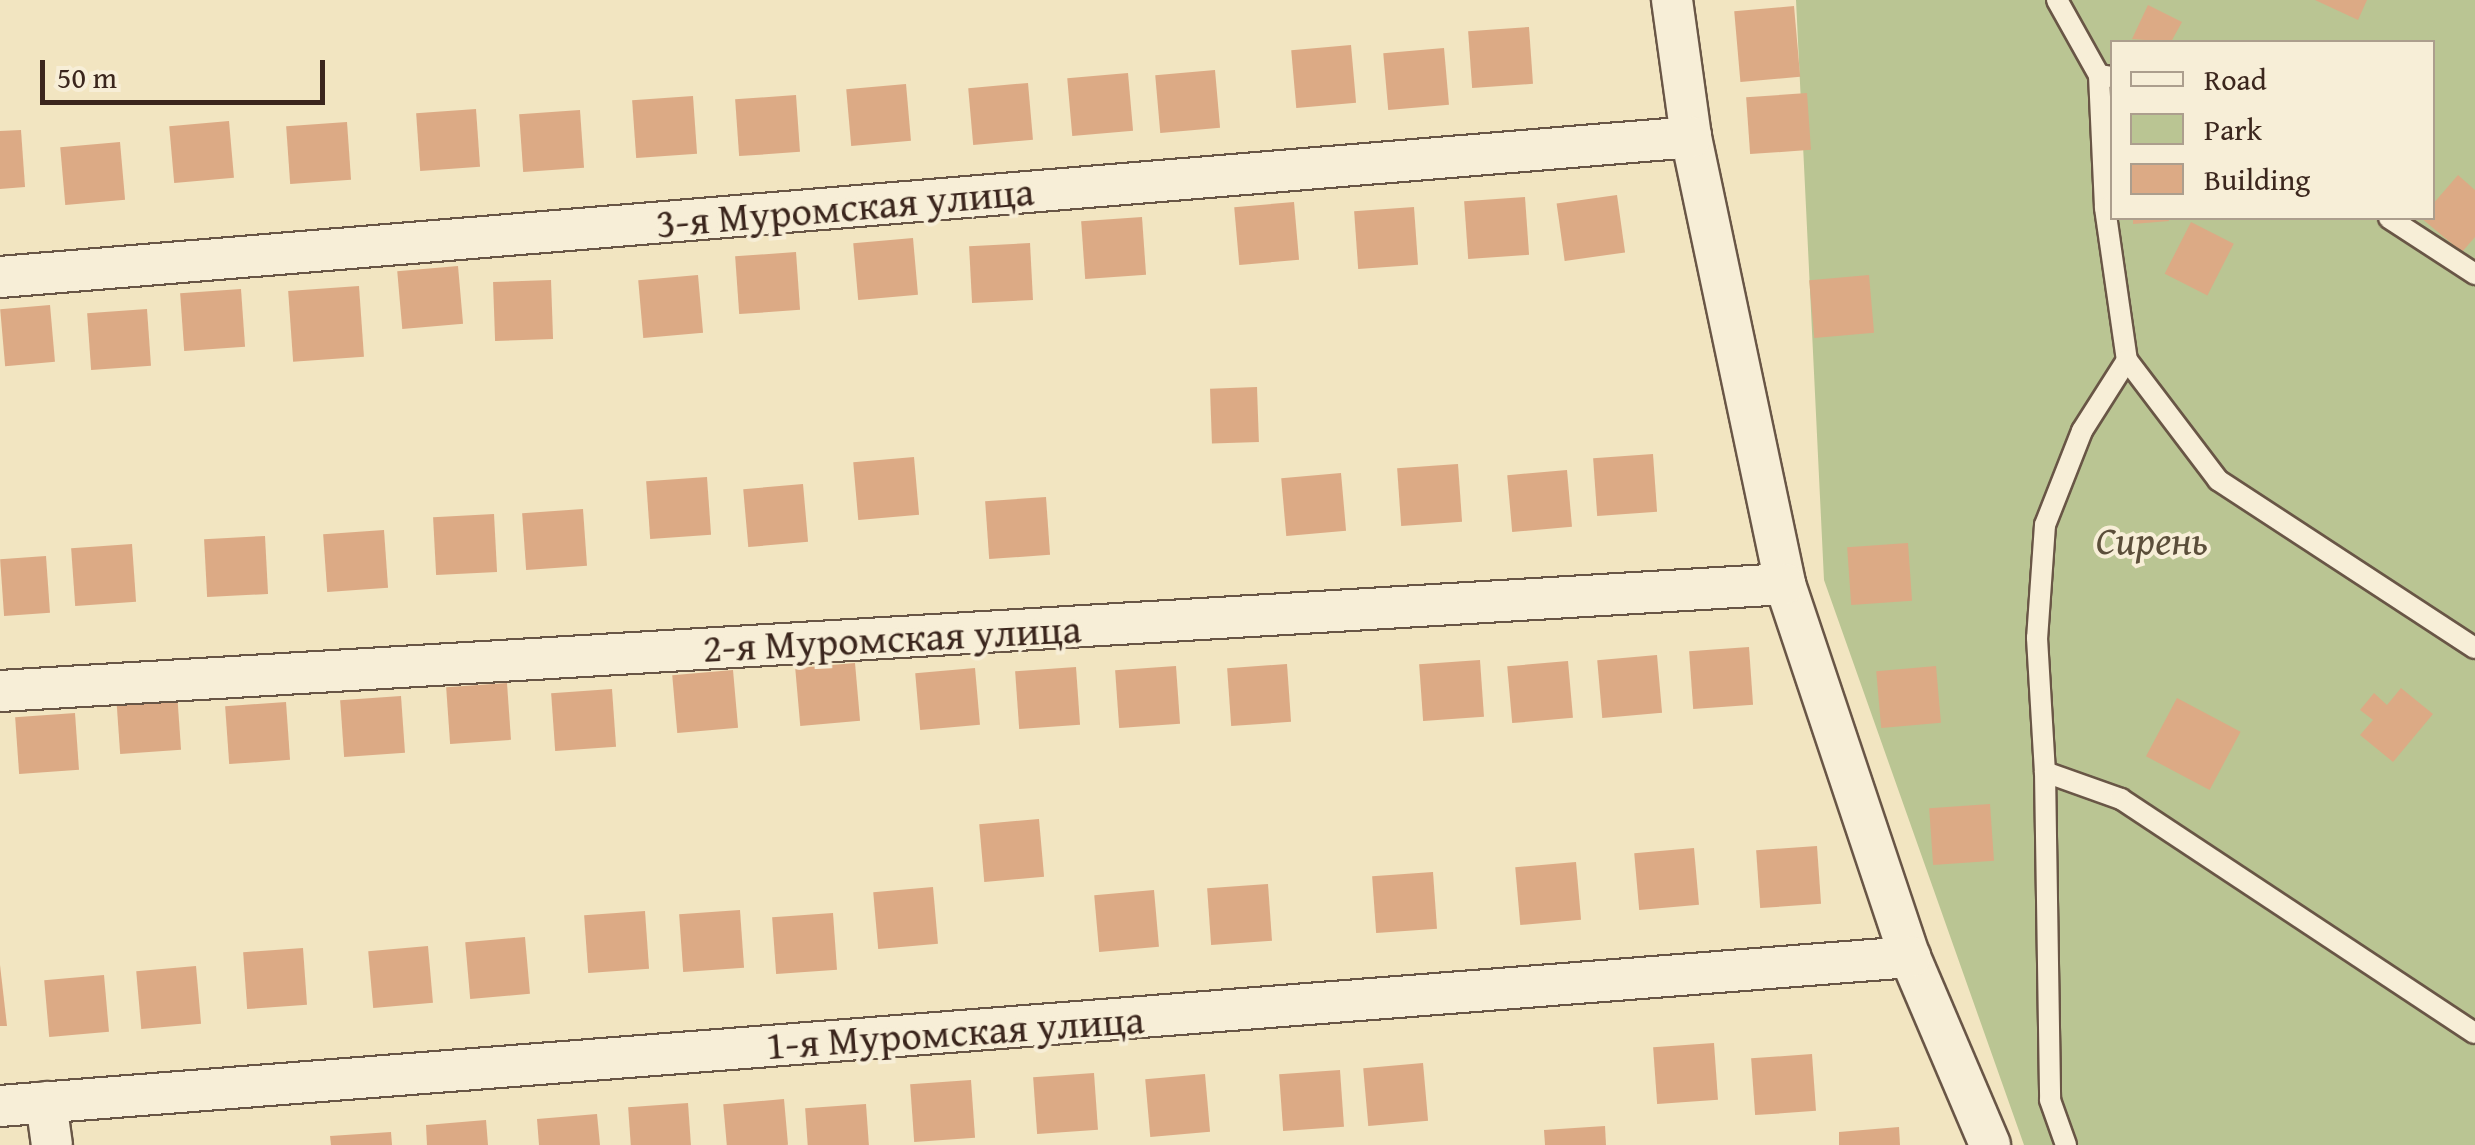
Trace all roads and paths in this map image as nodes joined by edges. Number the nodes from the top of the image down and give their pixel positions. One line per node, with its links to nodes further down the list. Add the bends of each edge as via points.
1 (1672, 0): 4 (street)
2 (2056, 0): 3 (lane)
3 (2106, 76): 8 (lane, via 2106,208)
4 (1691, 136): 7 (street, 3-я Муромская улица); 9 (street)
5 (2392, 220): 6 (lane)
6 (2475, 274)
7 (0, 276)
8 (2127, 360): 10 (lane, via 2218,480); 12 (lane, via 2082,430 2045,525 2037,638)
9 (1785, 584): 11 (street, 2-я Муромская улица); 13 (street)
10 (2475, 648)
11 (0, 691)
12 (2045, 772): 14 (lane, via 2120,800); 19 (lane, via 2050,1100)
13 (1910, 958): 15 (street, 1-я Муромская улица); 18 (street)
14 (2475, 1033)
15 (46, 1102): 16 (street, 1-я Муромская улица); 17 (street)
16 (0, 1106)
17 (52, 1145)
18 (1990, 1145)
19 (2066, 1145)

